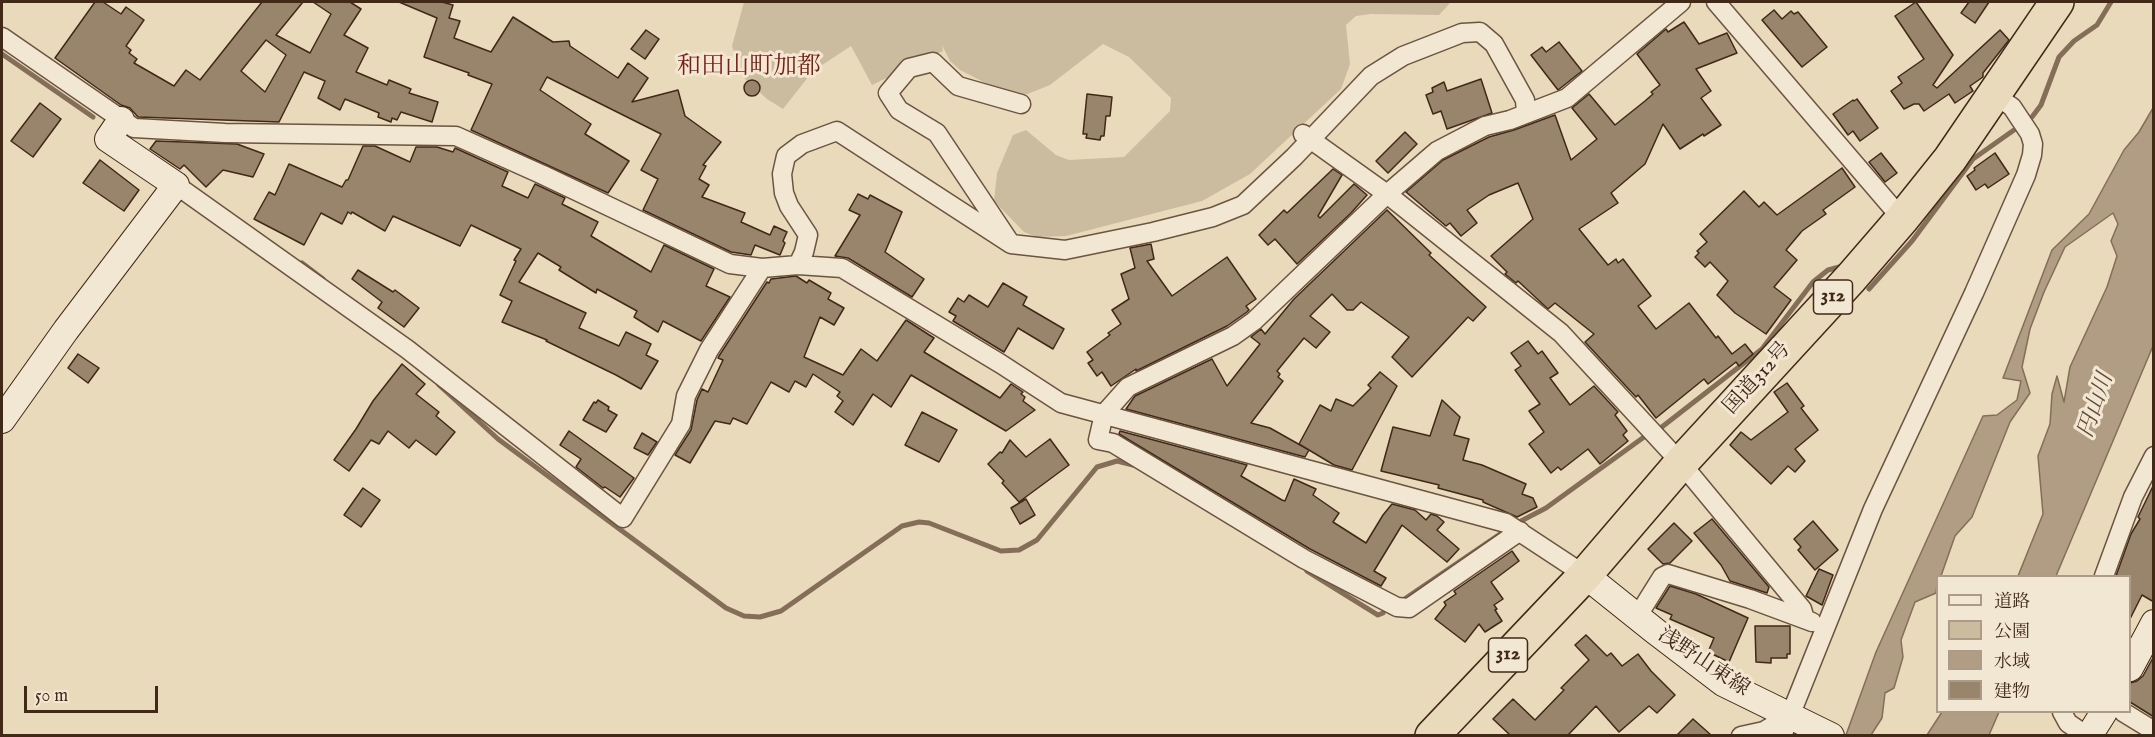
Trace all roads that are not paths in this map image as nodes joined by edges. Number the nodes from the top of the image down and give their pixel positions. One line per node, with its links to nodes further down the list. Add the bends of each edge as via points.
1 (1681, 2): 7 (street, via 1567,98)
2 (1716, 2): 12 (street)
3 (2057, 2): 5 (highway, 国道312号 / 312)
4 (2, 37): 8 (street)
5 (1995, 95): 12 (highway, 国道312号 / 312); 26 (street, via 2012,107 2030,134 2032,155 2026,175 1873,509)
6 (1021, 104): 13 (street, via 958,87 933,62 909,68 888,93 899,110 937,133)
7 (1526, 113): 9 (street, via 1525,100 1494,44 1480,32 1462,33 1402,56 1371,76); 11 (street, via 1485,126 1437,151)
8 (121, 120): 10 (street, via 108,139); 15 (street, via 134,128 225,133 456,136 730,264)
9 (1307, 136): 11 (street); 13 (street, via 1294,157 1243,205 1213,217 1065,250)
10 (176, 185): 15 (street, via 407,349 623,518 681,424 686,396 709,350); 17 (street)
11 (1388, 194): 16 (street, via 1254,321 1233,336 1128,387); 19 (street, via 1561,333)
12 (1902, 219): 19 (highway, 国道312号 / 312)
13 (1011, 244): 14 (street, via 837,131 802,144 786,156 782,174 784,193 808,235)
14 (798, 265): 15 (street); 16 (street, via 842,268 1061,403)
15 (762, 268)
16 (1104, 414): 20 (street, via 1506,523); 20 (street, via 1098,440 1113,443 1304,559 1397,607 1409,608)
17 (2, 420)
18 (2154, 456): 22 (street, via 2133,497)
19 (1681, 464): 21 (highway, 国道312号 / 312); 24 (street, via 1803,609)
20 (1520, 531): 21 (street)
21 (1585, 575): 23 (street, 浅野山東線); 33 (highway, 国道312号 / 312)
22 (2104, 575)
23 (1637, 617): 24 (street, via 1662,577 1668,574); 31 (street, 浅野山東線, via 1722,682)
24 (1804, 619): 26 (street)
25 (2154, 623): 27 (street)
26 (1826, 627): 31 (street)
27 (2131, 666)
28 (2063, 713): 36 (street, via 2067,723)
29 (2103, 713): 36 (street)
30 (2126, 713): 32 (street)
31 (1791, 724): 34 (street); 35 (street, 浅野山東線)
32 (2154, 731)
33 (1432, 735)
34 (1742, 735)
35 (1830, 735)
36 (2088, 735)

